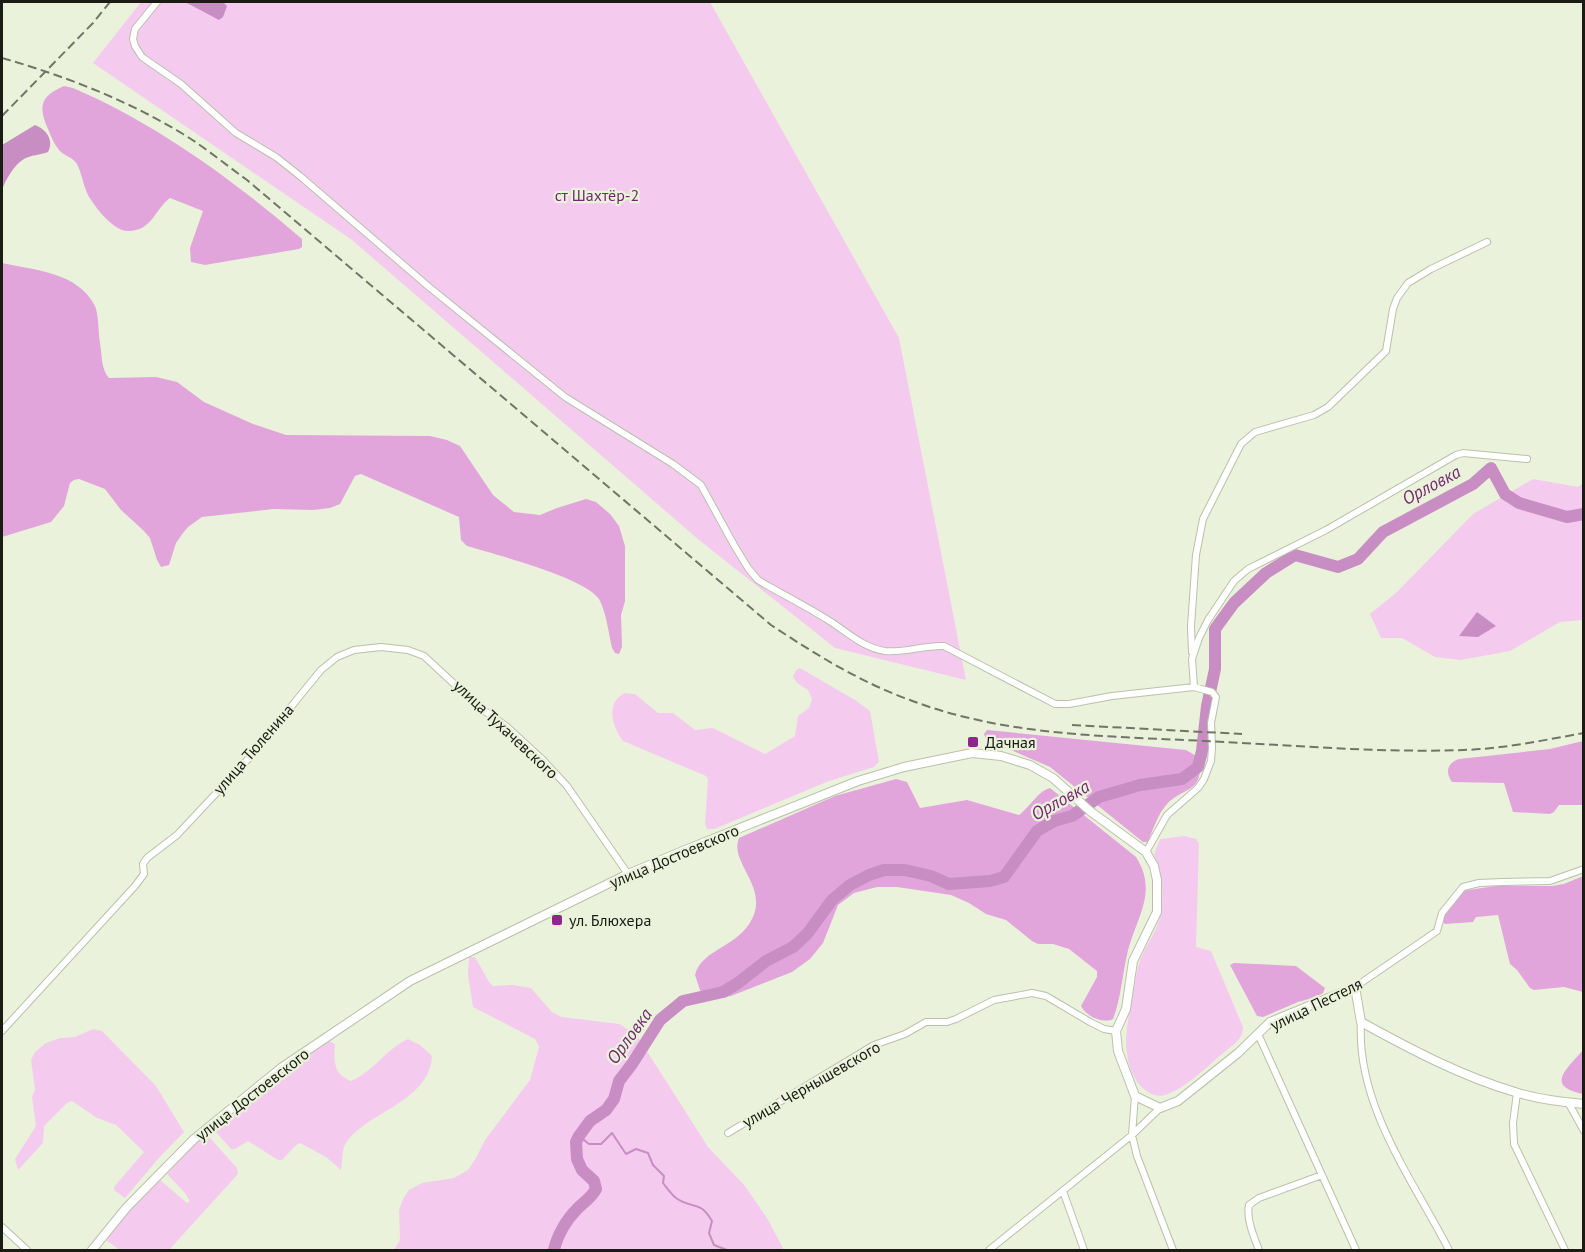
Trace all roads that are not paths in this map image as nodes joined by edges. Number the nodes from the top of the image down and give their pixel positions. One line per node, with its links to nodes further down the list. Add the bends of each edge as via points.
1 (157, 2): 6 (street, via 135,29 133,39 142,57 181,84 236,134 300,176 565,397 701,485 758,580 864,644 892,651 945,646 1055,704)
2 (1487, 242): 5 (street, via 1408,283 1396,298 1386,351 1328,407 1314,415 1255,432 1241,444 1203,519 1192,595)
3 (1527, 459): 5 (street, via 1456,455 1326,530 1248,569 1234,581 1208,620)
4 (381, 647): 9 (street, улица Тухачевского, via 424,656 479,707 506,726 567,786); 12 (street, улица Тюленина, via 354,650 321,670 251,756 177,835 147,858 144,874)
5 (1192, 659): 6 (street)
6 (1194, 687): 7 (street, via 1209,691 1216,698 1208,768 1198,788 1167,815)
7 (1146, 852): 9 (main road, улица Достоевского, via 1053,778 1030,765 1001,756 972,753 858,781); 13 (main road, via 1157,880 1156,912 1133,961 1126,1008)
8 (1584, 869): 10 (street, улица Пестеля, via 1551,881 1463,887 1442,914 1437,931)
9 (628, 874): 28 (main road, улица Достоевского, via 410,981 281,1068 185,1147 127,1207)
10 (1355, 987): 11 (main road); 14 (main road, улица Пестеля, via 1270,1022)
11 (1361, 1022): 15 (main road, via 1402,1045); 35 (street, via 1362,1058 1391,1145)
12 (2, 1031)
13 (1116, 1031): 16 (main road, via 1118,1051); 21 (street, улица Чернышевского, via 1104,1029 1046,996 1032,993 994,1000 956,1019 926,1022 874,1045)
14 (1258, 1034): 19 (main road, улица Пестеля, via 1178,1101); 23 (street, улица Пестеля)
15 (1517, 1093): 17 (main road); 36 (street, via 1514,1144)
16 (1135, 1096): 19 (main road); 22 (street)
17 (1568, 1102): 18 (main road); 20 (street)
18 (1584, 1104)
19 (1160, 1108): 22 (street)
20 (1584, 1131)
21 (728, 1133)
22 (1132, 1135): 24 (street); 32 (street)
23 (1322, 1175): 33 (street, via 1249,1205); 34 (street, улица Пестеля)
24 (1063, 1191): 26 (street); 31 (street)
25 (2, 1227): 27 (street)
26 (999, 1243): 29 (street); 30 (street)
27 (27, 1251)
28 (92, 1251)
29 (989, 1251)
30 (1002, 1251)
31 (1084, 1251)
32 (1173, 1251)
33 (1259, 1251)
34 (1356, 1251)
35 (1449, 1251)
36 (1565, 1251)

